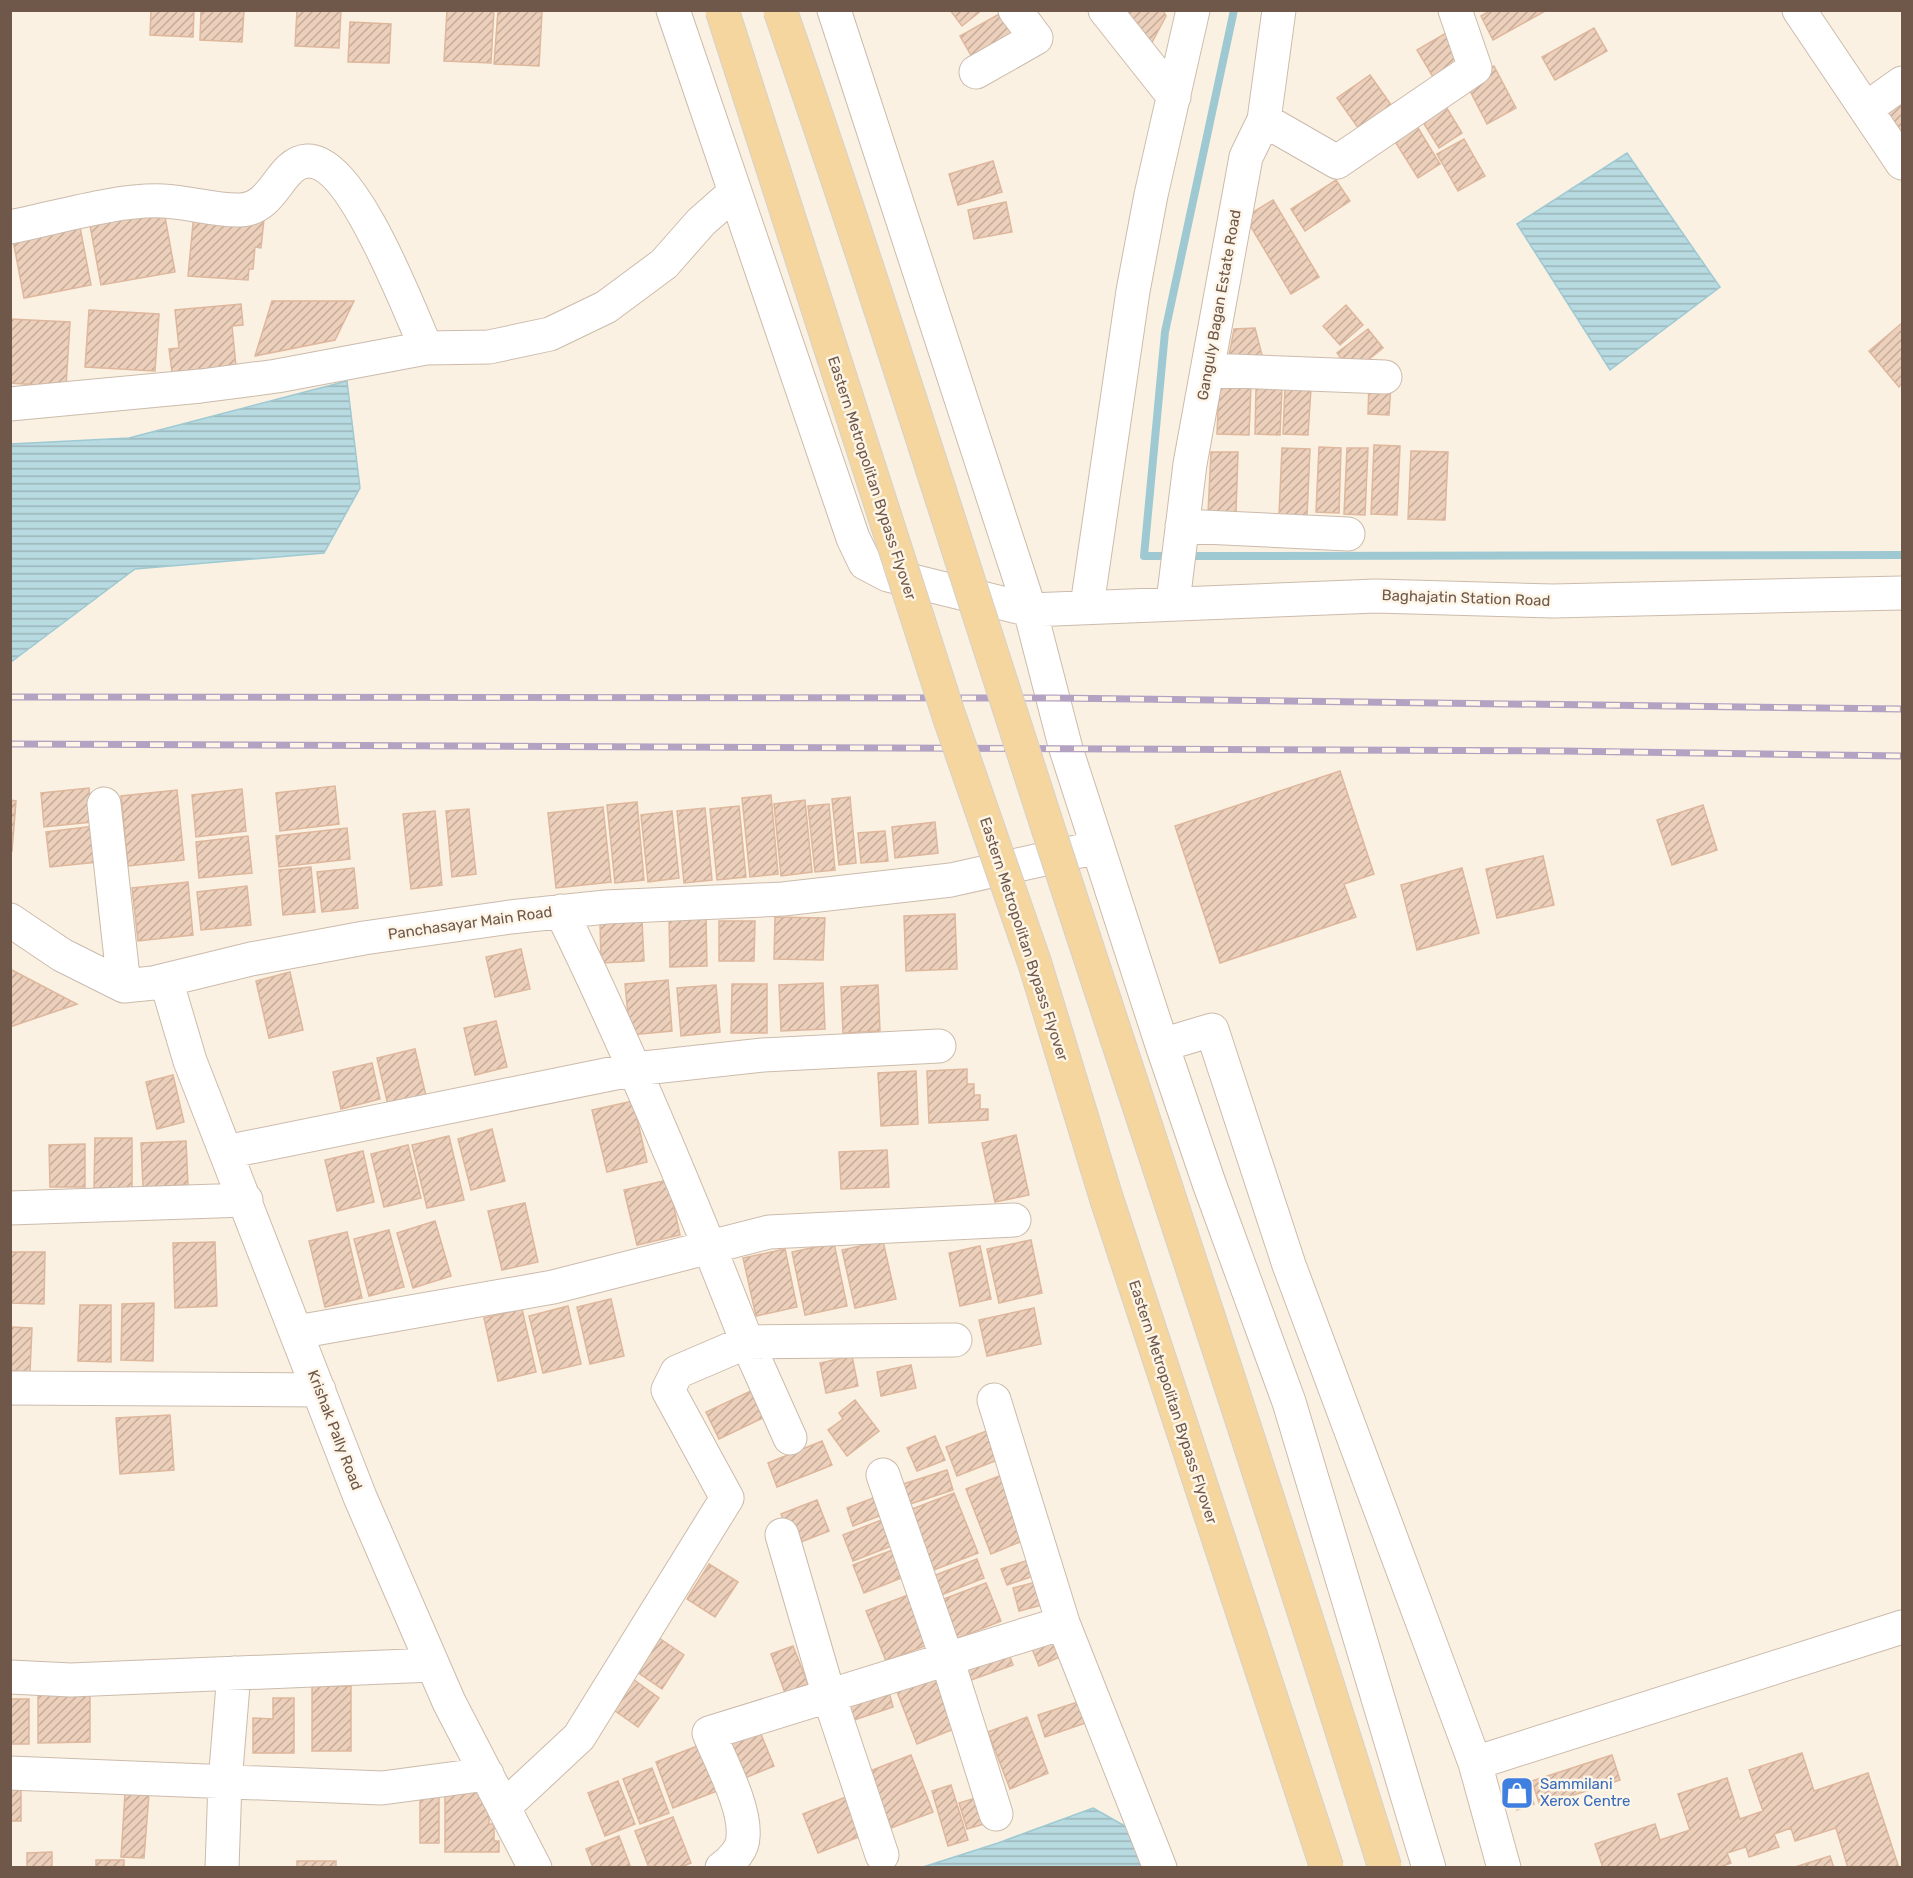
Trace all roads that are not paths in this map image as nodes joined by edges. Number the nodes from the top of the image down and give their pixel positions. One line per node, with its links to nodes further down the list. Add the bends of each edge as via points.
1 (673, 10): 17 (street, Baghajatin Station Road)
2 (722, 10): 70 (main road, Eastern Metropolitan Bypass Flyover, bridge)
3 (780, 10): 71 (main road, bridge, via 854,225 1286,1550)
4 (834, 10): 28 (street)
5 (1015, 10): 11 (street, via 1036,38)
6 (1105, 10): 13 (street)
7 (1192, 10): 13 (street)
8 (1279, 10): 15 (street, Ganguly Bagan Estate Road)
9 (1455, 10): 15 (street, via 1475,68 1337,162)
10 (1799, 10): 14 (street)
11 (976, 72)
12 (1902, 83): 14 (street)
13 (1174, 97): 27 (street, via 1133,291)
14 (1867, 108): 16 (street)
15 (1264, 120): 20 (street, Ganguly Bagan Estate Road, via 1246,157)
16 (1902, 163)
17 (735, 192): 19 (street, via 701,222 664,264 606,307 550,334 489,347); 28 (street, Baghajatin Station Road, via 853,538 865,563 888,575)
18 (10, 227): 19 (street, via 138,202 252,208 266,200 290,169 307,161 322,165 352,195 366,216)
19 (426, 348): 22 (street, via 244,380)
20 (1207, 370): 21 (street); 24 (street, Ganguly Bagan Estate Road)
21 (1385, 377)
22 (10, 404)
23 (1348, 534): 24 (street)
24 (1180, 546): 26 (street, Ganguly Bagan Estate Road)
25 (1902, 592): 26 (street, Baghajatin Station Road, via 1553,601 1376,596)
26 (1173, 603): 27 (street, Baghajatin Station Road)
27 (1087, 606): 28 (street, Baghajatin Station Road)
28 (1030, 610): 30 (street, via 1066,749)
29 (104, 804): 34 (street)
30 (1098, 847): 31 (street, Panchasayar Main Road, via 951,880 783,899); 35 (street)
31 (561, 911): 33 (street, Panchasayar Main Road, via 364,938); 37 (street)
32 (10, 920): 34 (street, via 62,955)
33 (166, 980): 34 (street, Panchasayar Main Road); 38 (street, Krishak Pally Road, via 190,1061)
34 (124, 986)
35 (1162, 1045): 59 (street, via 1212,1030 1288,1265); 72 (street, via 1289,1402)
36 (939, 1046): 37 (street, via 763,1055)
37 (634, 1069): 38 (street); 42 (street)
38 (226, 1152): 39 (street, Krishak Pally Road)
39 (246, 1200): 40 (street); 43 (street, Krishak Pally Road)
40 (10, 1208)
41 (1014, 1220): 42 (street, via 769,1232)
42 (710, 1248): 43 (street, via 554,1287); 45 (street)
43 (297, 1332): 47 (street, Krishak Pally Road)
44 (955, 1340): 45 (street)
45 (747, 1342): 49 (street); 63 (street, via 677,1372 668,1390 727,1498 579,1737)
46 (10, 1388): 47 (street)
47 (319, 1390): 55 (street, Krishak Pally Road)
48 (994, 1400): 52 (street)
49 (790, 1438)
50 (882, 1475): 54 (street)
51 (782, 1534): 58 (street)
52 (1063, 1623): 54 (street); 69 (street)
53 (1902, 1627): 59 (street)
54 (947, 1659): 58 (street); 64 (street)
55 (432, 1665): 56 (street); 61 (street, Krishak Pally Road)
56 (234, 1673): 57 (street, via 71,1680); 62 (street)
57 (10, 1677)
58 (829, 1696): 65 (street); 68 (street, via 709,1733 741,1813 744,1838 738,1852)
59 (1475, 1763): 73 (street)
60 (10, 1773): 62 (street)
61 (487, 1774): 62 (street, via 382,1788); 63 (street, Krishak Pally Road)
62 (225, 1782): 66 (street)
63 (504, 1807): 67 (street, Krishak Pally Road)
64 (996, 1814)
65 (882, 1855)
66 (222, 1868)
67 (535, 1868)
68 (722, 1868)
69 (1160, 1868)
70 (1328, 1868)
71 (1385, 1868)
72 (1429, 1868)
73 (1504, 1868)

